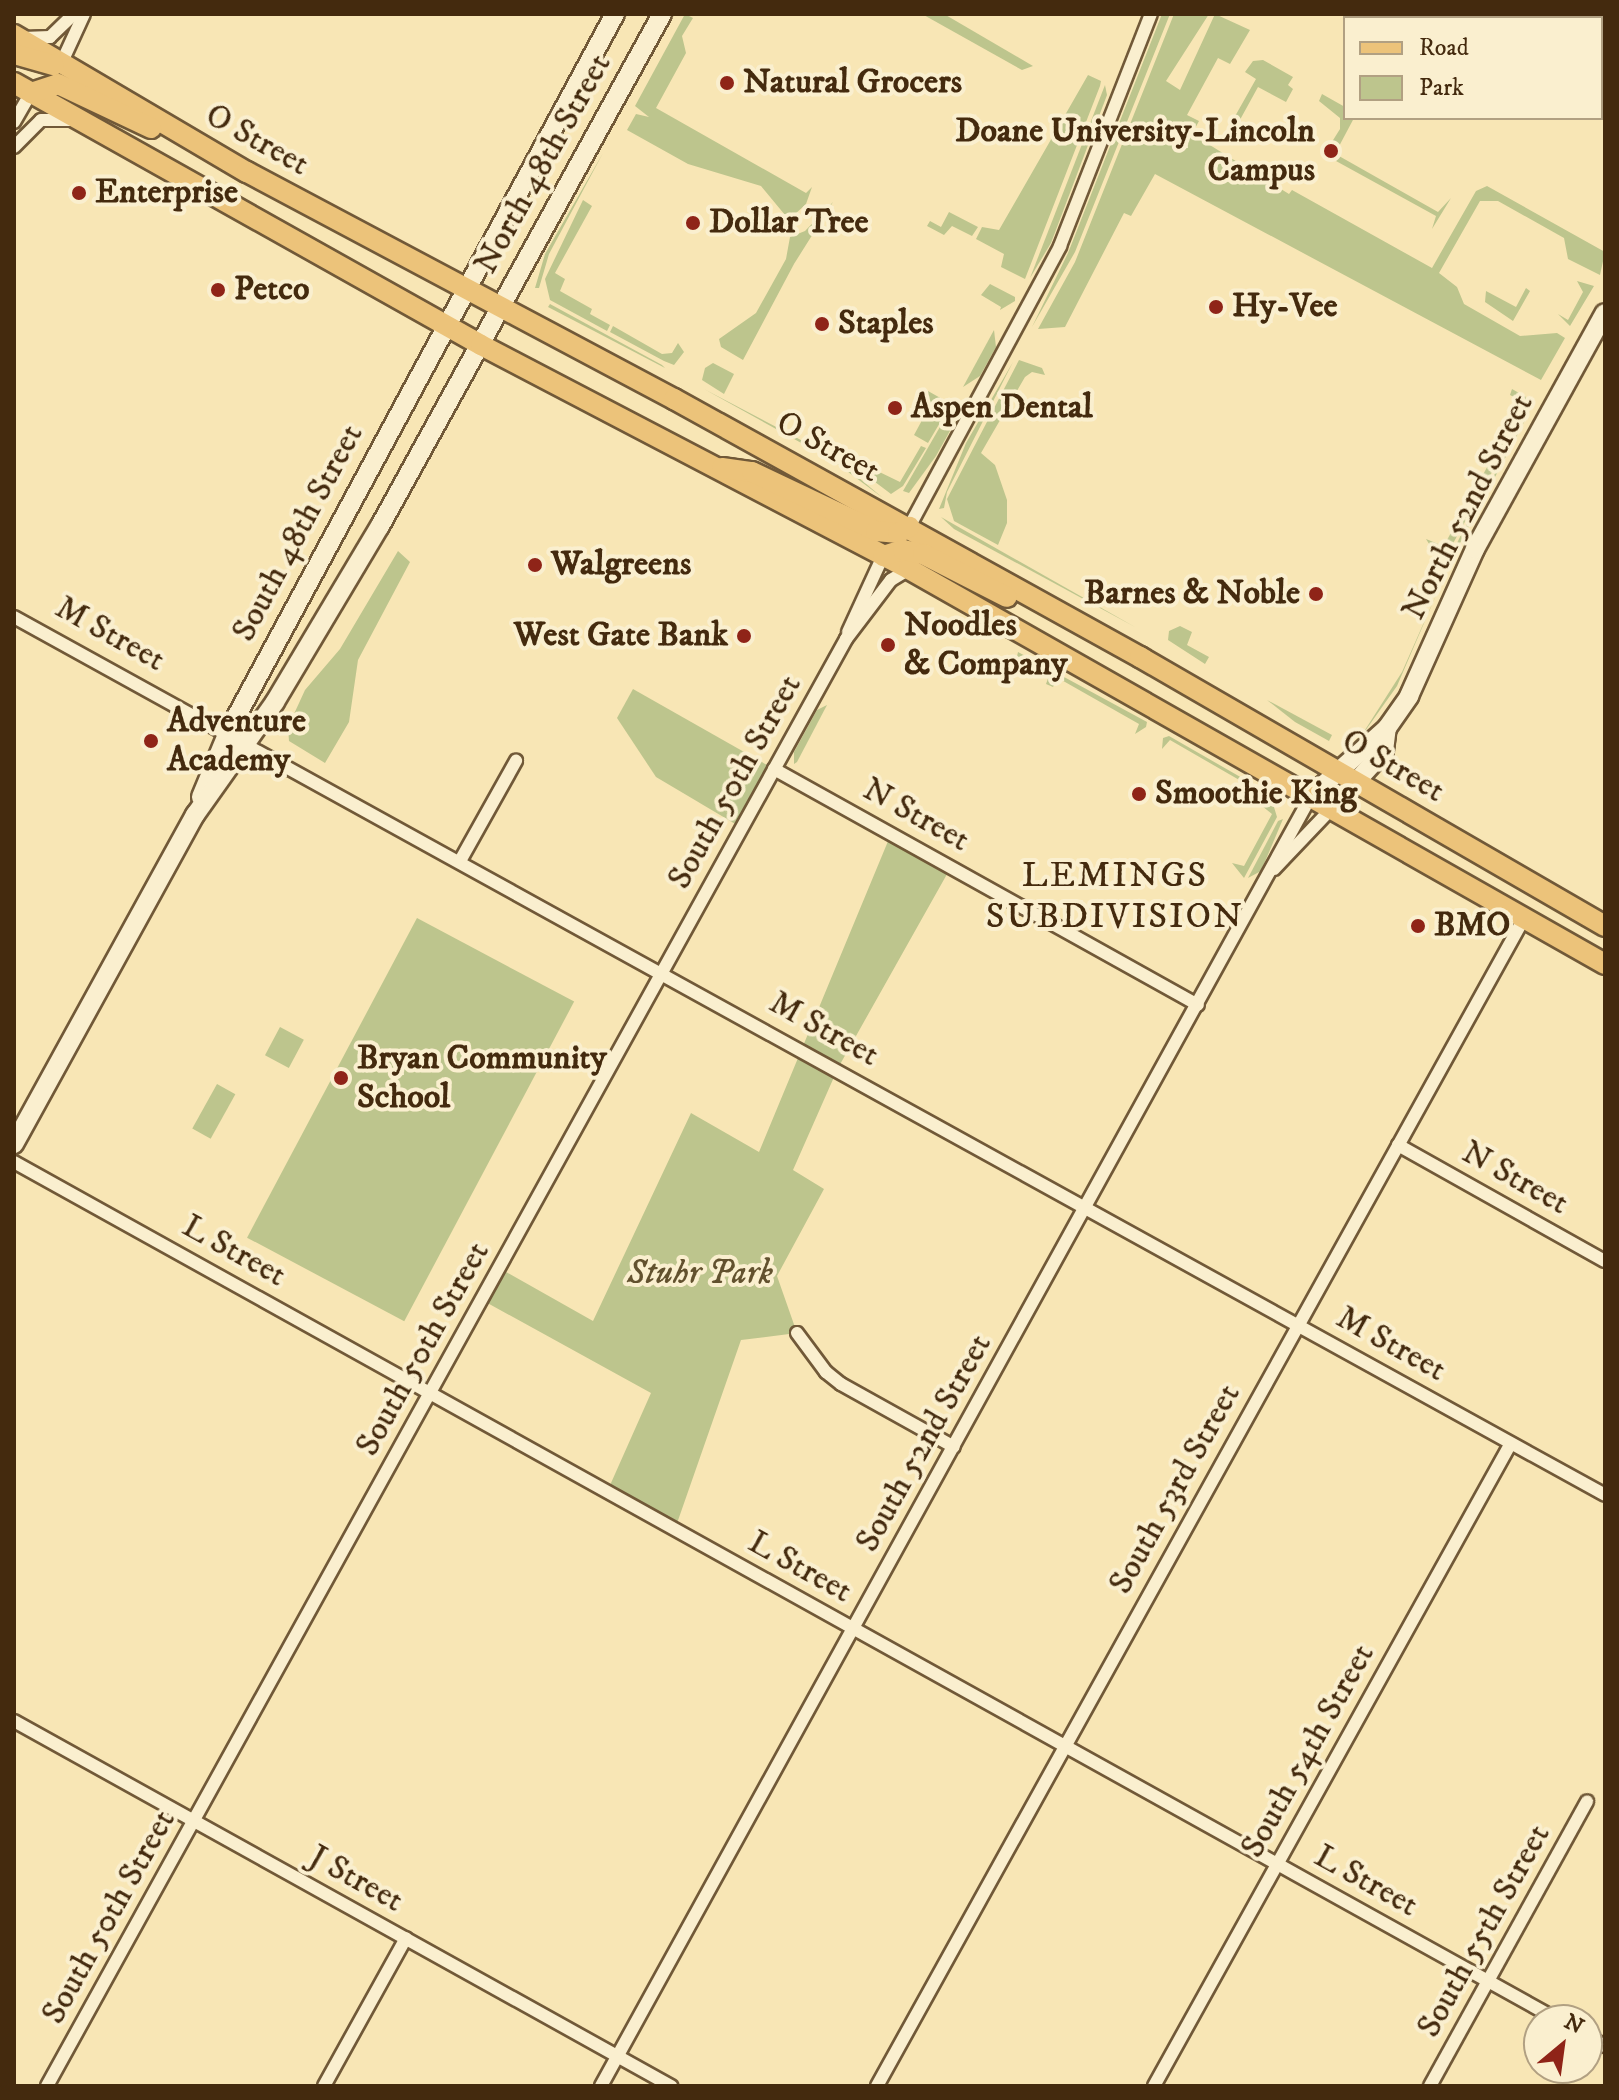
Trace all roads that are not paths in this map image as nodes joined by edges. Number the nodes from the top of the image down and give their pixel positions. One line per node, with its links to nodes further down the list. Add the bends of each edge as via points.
1 (74, 14): 6 (street, via 50,37)
2 (84, 14): 7 (street)
3 (615, 14): 13 (main road, North 48th Street)
4 (662, 14): 14 (main road, North 48th Street)
5 (1151, 14): 19 (street, via 1060,246)
6 (15, 42): 7 (main road, O Street)
7 (61, 64): 11 (main road, O Street)
8 (22, 88): 9 (main road, O Street); 10 (street); 11 (main road, via 58,84 128,120)
9 (79, 121): 12 (street, via 41,120); 16 (main road, O Street)
10 (14, 122)
11 (189, 140): 13 (main road, O Street)
12 (14, 147)
13 (466, 286): 14 (main road, O Street); 16 (main road, South 48th Street)
14 (502, 306): 17 (main road, North 48th Street); 19 (main road, O Street)
15 (1605, 313): 29 (main road, North 52nd Street, via 1475,549 1418,680 1387,728 1384,751)
16 (445, 325): 17 (main road, O Street); 25 (main road, South 48th Street)
17 (481, 345): 18 (main road, O Street); 26 (main road, South 48th Street, via 313,640)
18 (706, 466): 19 (main road, via 752,472 876,531 898,533); 20 (main road, O Street)
19 (909, 527): 23 (main road, O Street)
20 (883, 556): 21 (main road, O Street); 23 (main road, via 903,550 923,554 1021,604); 24 (street, South 50th Street)
21 (909, 569): 24 (street, South 50th Street, via 891,580); 30 (main road, O Street)
22 (14, 617): 25 (street, M Street)
23 (1080, 623): 29 (main road, O Street)
24 (846, 639): 28 (street, South 50th Street)
25 (228, 732): 26 (street, M Street); 32 (main road, South 48th Street)
26 (248, 743): 32 (main road, South 48th Street); 33 (street, M Street)
27 (516, 761): 33 (street)
28 (774, 769): 38 (street, South 50th Street); 39 (street, N Street)
29 (1348, 776): 30 (main road, North 52nd Street); 31 (main road, North 52nd Street); 36 (main road, O Street)
30 (1311, 796): 31 (main road, O Street); 34 (street, South 52nd Street, via 1284,836)
31 (1332, 808): 34 (street, South 52nd Street); 35 (main road, O Street)
32 (195, 815): 40 (main road, South 48th Street)
33 (460, 861): 38 (street, M Street)
34 (1274, 869): 39 (street, South 52nd Street)
35 (1523, 920): 37 (main road, O Street); 41 (street, South 53rd Street)
36 (1605, 926)
37 (1605, 964)
38 (662, 972): 43 (street, M Street); 47 (street, South 50th Street)
39 (1198, 1005): 43 (street, South 52nd Street)
40 (14, 1144)
41 (1398, 1145): 44 (street, N Street); 45 (street, South 53rd Street)
42 (14, 1162): 47 (street, L Street)
43 (1087, 1206): 45 (street, M Street); 49 (street, South 52nd Street)
44 (1605, 1261)
45 (1298, 1325): 48 (street, M Street); 53 (street, South 53rd Street)
46 (797, 1333): 49 (street, via 841,1384)
47 (431, 1393): 51 (street, L Street); 55 (street, South 50th Street)
48 (1511, 1443): 50 (street, M Street); 56 (street, South 54th Street)
49 (954, 1447): 51 (street, South 52nd Street)
50 (1605, 1495)
51 (854, 1629): 53 (street, L Street); 60 (street, South 52nd Street)
52 (14, 1721): 55 (street, J Street)
53 (1065, 1746): 56 (street, L Street); 65 (street, South 53rd Street)
54 (1587, 1802): 58 (street, South 55th Street)
55 (195, 1821): 57 (street, J Street); 61 (street, South 50th Street)
56 (1277, 1864): 58 (street, L Street); 66 (street, South 54th Street)
57 (406, 1938): 60 (street, J Street); 62 (street)
58 (1488, 1981): 59 (street, L Street); 67 (street, South 55th Street)
59 (1529, 2004)
60 (617, 2056): 63 (street, South 52nd Street); 64 (street, J Street)
61 (47, 2086)
62 (324, 2086)
63 (601, 2086)
64 (671, 2086)
65 (877, 2086)
66 (1154, 2086)
67 (1430, 2086)

